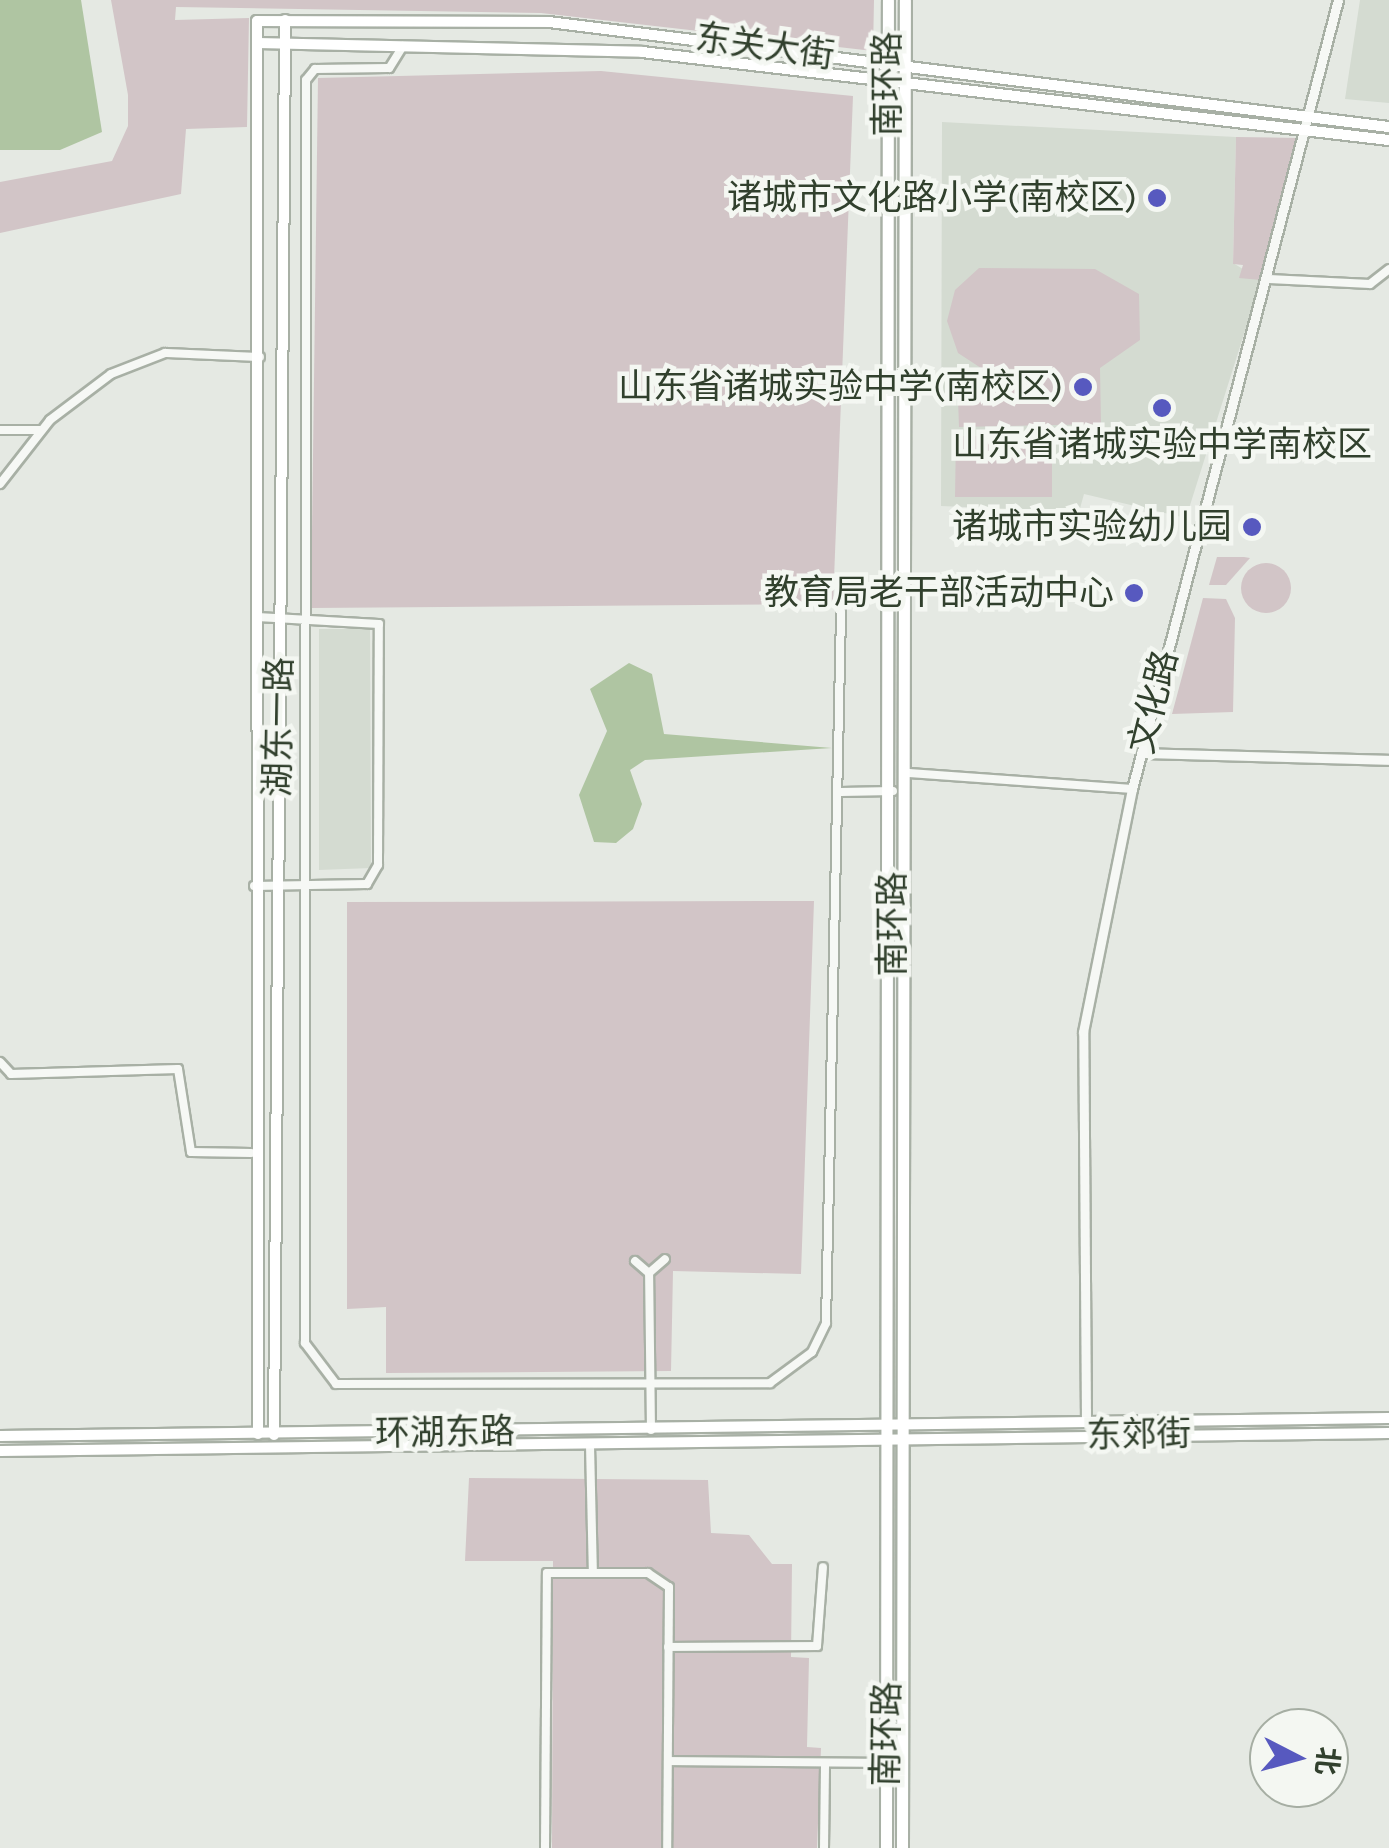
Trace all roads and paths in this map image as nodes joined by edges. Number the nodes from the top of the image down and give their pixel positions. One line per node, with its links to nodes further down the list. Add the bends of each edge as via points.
1 (888, 0): 9 (highway, 南环路)
2 (906, 0): 10 (highway, 南环路)
3 (1338, 0): 13 (street, 文化路)
4 (285, 20): 5 (main road, 东关大街); 8 (main road, 湖东一路); 9 (main road, 东关大街, via 550,22)
5 (258, 21): 7 (main road, 湖东一路)
6 (406, 42): 8 (main road, 东关大街); 11 (main road, 东关大街, via 642,52); 25 (street, via 390,68 316,69 306,80)
7 (258, 44): 8 (main road, 东关大街); 18 (main road, 湖东一路)
8 (286, 44): 24 (main road, 湖东一路)
9 (886, 64): 10 (main road, 东关大街); 11 (highway, 南环路)
10 (906, 66): 12 (highway, 南环路); 13 (main road, 东关大街)
11 (887, 80): 12 (main road, 东关大街); 30 (highway, 南环路)
12 (906, 82): 13 (main road, 东关大街); 28 (highway, 南环路)
13 (1312, 124): 14 (main road, 东关大街); 15 (main road, 东关大街); 17 (street, 文化路)
14 (1389, 128)
15 (1389, 140)
16 (1389, 270): 17 (street, via 1370,284)
17 (1269, 279): 26 (street, 文化路)
18 (260, 358): 20 (street, via 203,350 151,358 111,374); 23 (main road, 湖东一路)
19 (0, 430): 20 (street)
20 (40, 430): 21 (street)
21 (0, 484)
22 (841, 612): 31 (street)
23 (257, 617): 24 (street); 33 (main road, 湖东一路)
24 (281, 618): 25 (street); 34 (main road, 湖东一路)
25 (306, 618): 32 (street); 32 (street, via 380,624 378,865 367,884)
26 (1141, 754): 27 (street); 29 (street, 文化路)
27 (1389, 760)
28 (909, 773): 29 (street); 44 (highway, 南环路)
29 (1132, 789): 42 (street, 文化路, via 1083,1032)
30 (893, 791): 31 (street); 43 (highway, 南环路)
31 (840, 792): 40 (street, via 826,1323 800,1366 770,1383)
32 (304, 885): 34 (street); 40 (street, via 305,1343 314,1358 336,1384)
33 (254, 886): 34 (street); 36 (main road, 湖东一路)
34 (276, 886): 48 (main road, 湖东一路)
35 (0, 1062): 36 (street, via 11,1074 178,1069 191,1152)
36 (252, 1153): 47 (main road, 湖东一路)
37 (665, 1259): 39 (street)
38 (635, 1261): 39 (street)
39 (649, 1273): 40 (street)
40 (652, 1384): 45 (street)
41 (1389, 1418): 42 (main road, 东郊街)
42 (1086, 1420): 44 (main road, 东郊街)
43 (890, 1421): 44 (main road, 东郊街); 45 (main road, 环湖东路); 51 (highway, 南环路)
44 (906, 1421): 50 (highway, 南环路)
45 (651, 1430): 48 (main road, 环湖东路)
46 (1389, 1432): 50 (main road, 东郊街)
47 (258, 1434): 48 (main road, 环湖东路); 49 (main road, 环湖东路)
48 (274, 1434)
49 (0, 1436)
50 (906, 1437): 51 (main road, 东郊街); 64 (highway, 南环路)
51 (890, 1438): 52 (main road, 环湖东路); 58 (highway, 南环路)
52 (590, 1445): 53 (main road, 环湖东路); 55 (street)
53 (0, 1451)
54 (823, 1567): 56 (street, via 817,1646)
55 (593, 1573): 56 (street, via 662,1578); 60 (street, via 547,1573)
56 (668, 1647): 57 (street)
57 (668, 1761): 59 (street); 61 (street)
58 (887, 1763): 59 (street); 63 (highway, 南环路)
59 (825, 1764): 62 (street)
60 (545, 1848)
61 (667, 1848)
62 (824, 1848)
63 (886, 1848)
64 (902, 1848)

